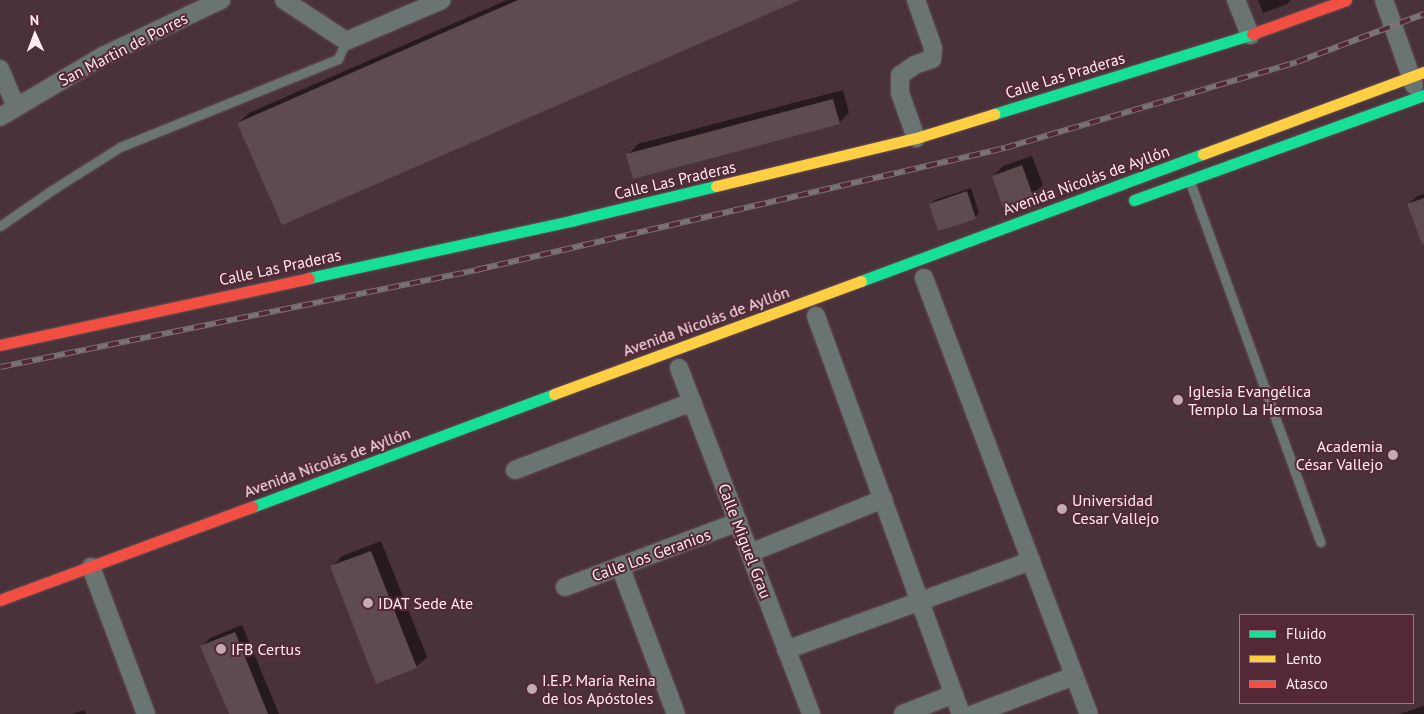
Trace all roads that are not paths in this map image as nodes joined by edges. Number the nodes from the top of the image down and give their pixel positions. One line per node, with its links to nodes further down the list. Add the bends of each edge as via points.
1 (221, 0): 13 (street, San Martin de Porres, via 103,56)
2 (284, 0): 9 (street)
3 (442, 0): 9 (street)
4 (916, 0): 15 (street, via 933,48 932,59 900,75 900,93)
5 (1236, 0): 8 (street)
6 (1346, 0): 8 (main road, Calle Las Praderas)
7 (1384, 0): 11 (street)
8 (1250, 35): 15 (main road, Calle Las Praderas)
9 (346, 41): 18 (lane, via 338,59 120,147)
10 (0, 69): 13 (street)
11 (1418, 74): 12 (street); 31 (main road, Avenida Nicolás de Ayllón)
12 (1422, 96): 16 (main road)
13 (16, 107): 14 (street, San Martin de Porres)
14 (0, 117)
15 (916, 138): 21 (main road, Calle Las Praderas, via 574,220)
16 (1190, 180): 17 (main road); 27 (lane)
17 (1125, 203)
18 (0, 226)
19 (924, 278): 29 (street)
20 (816, 316): 25 (street)
21 (0, 345)
22 (679, 368): 23 (street, Calle Miguel Grau)
23 (692, 402): 24 (street); 26 (street, Calle Miguel Grau)
24 (515, 470)
25 (883, 499): 28 (street); 34 (street)
26 (738, 522): 28 (street, Calle Miguel Grau); 30 (street, Calle Los Geranios)
27 (1320, 542)
28 (750, 554): 35 (street, Calle Miguel Grau)
29 (1031, 561): 34 (street); 36 (street)
30 (620, 566): 32 (street, Calle Los Geranios); 39 (street)
31 (96, 578): 33 (main road, Avenida Nicolás de Ayllón); 38 (street)
32 (565, 587)
33 (0, 600)
34 (920, 601): 35 (street); 37 (street)
35 (786, 650): 40 (street, Calle Miguel Grau)
36 (1074, 676): 43 (street); 44 (street)
37 (954, 694): 41 (street); 42 (street)
38 (146, 714)
39 (676, 714)
40 (810, 714)
41 (903, 714)
42 (961, 714)
43 (974, 714)
44 (1089, 714)

